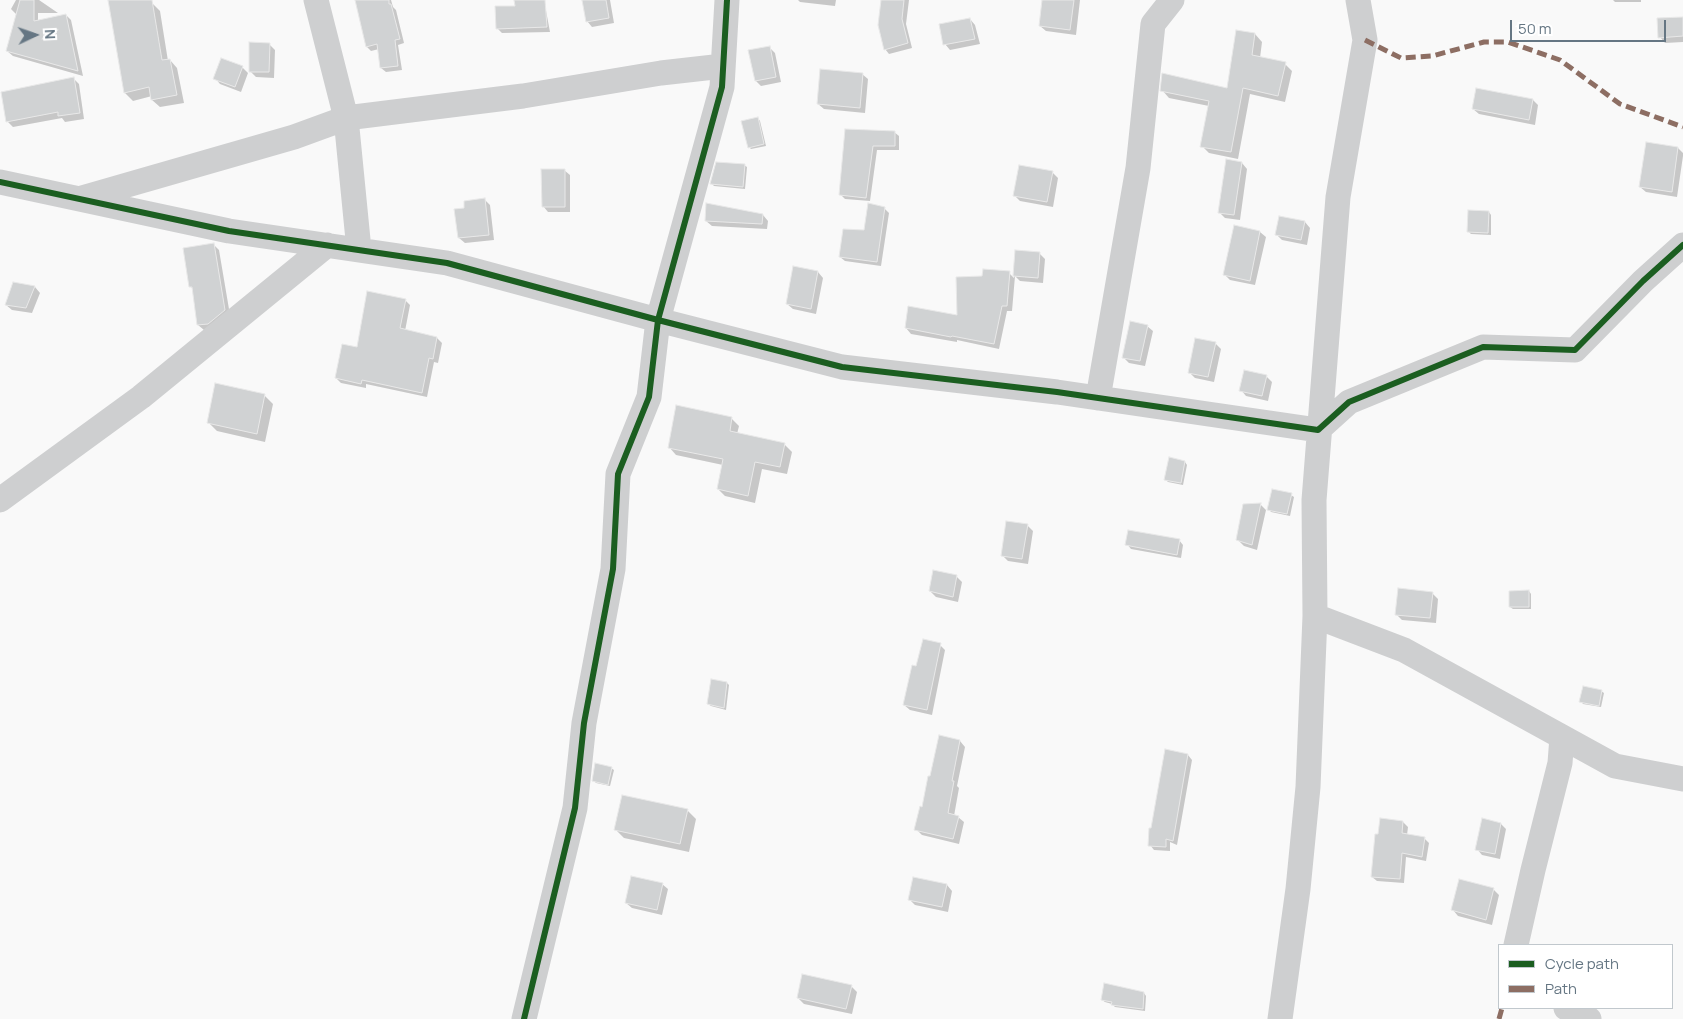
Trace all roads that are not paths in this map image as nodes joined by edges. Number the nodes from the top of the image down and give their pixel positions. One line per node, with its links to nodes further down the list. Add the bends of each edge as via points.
1 (316, 0): 6 (street)
2 (727, 0): 5 (street)
3 (1172, 0): 13 (street, via 1153,24 1138,168)
4 (1358, 0): 14 (street, via 1365,40 1338,197)
5 (723, 66): 6 (street); 12 (street, via 722,86)
6 (346, 118): 8 (street, via 294,137); 11 (street)
7 (0, 182): 8 (street)
8 (77, 199): 10 (street, via 229,231)
9 (1683, 245): 14 (street, via 1643,280 1575,350 1483,347 1349,402)
10 (327, 246): 11 (street); 15 (street, via 141,397)
11 (359, 250): 12 (street, via 447,263)
12 (658, 320): 13 (street, via 842,367); 21 (street, via 649,397 618,474 613,569 584,723 575,808)
13 (1098, 398): 14 (street)
14 (1318, 430): 16 (street, via 1314,500)
15 (0, 500)
16 (1315, 616): 17 (street, via 1404,650); 22 (street, via 1308,787)
17 (1562, 737): 18 (street, via 1615,766); 19 (street, via 1560,763)
18 (1683, 779)
19 (1516, 944)
20 (1568, 1009): 23 (street)
21 (524, 1019)
22 (1280, 1019)
23 (1589, 1019)

